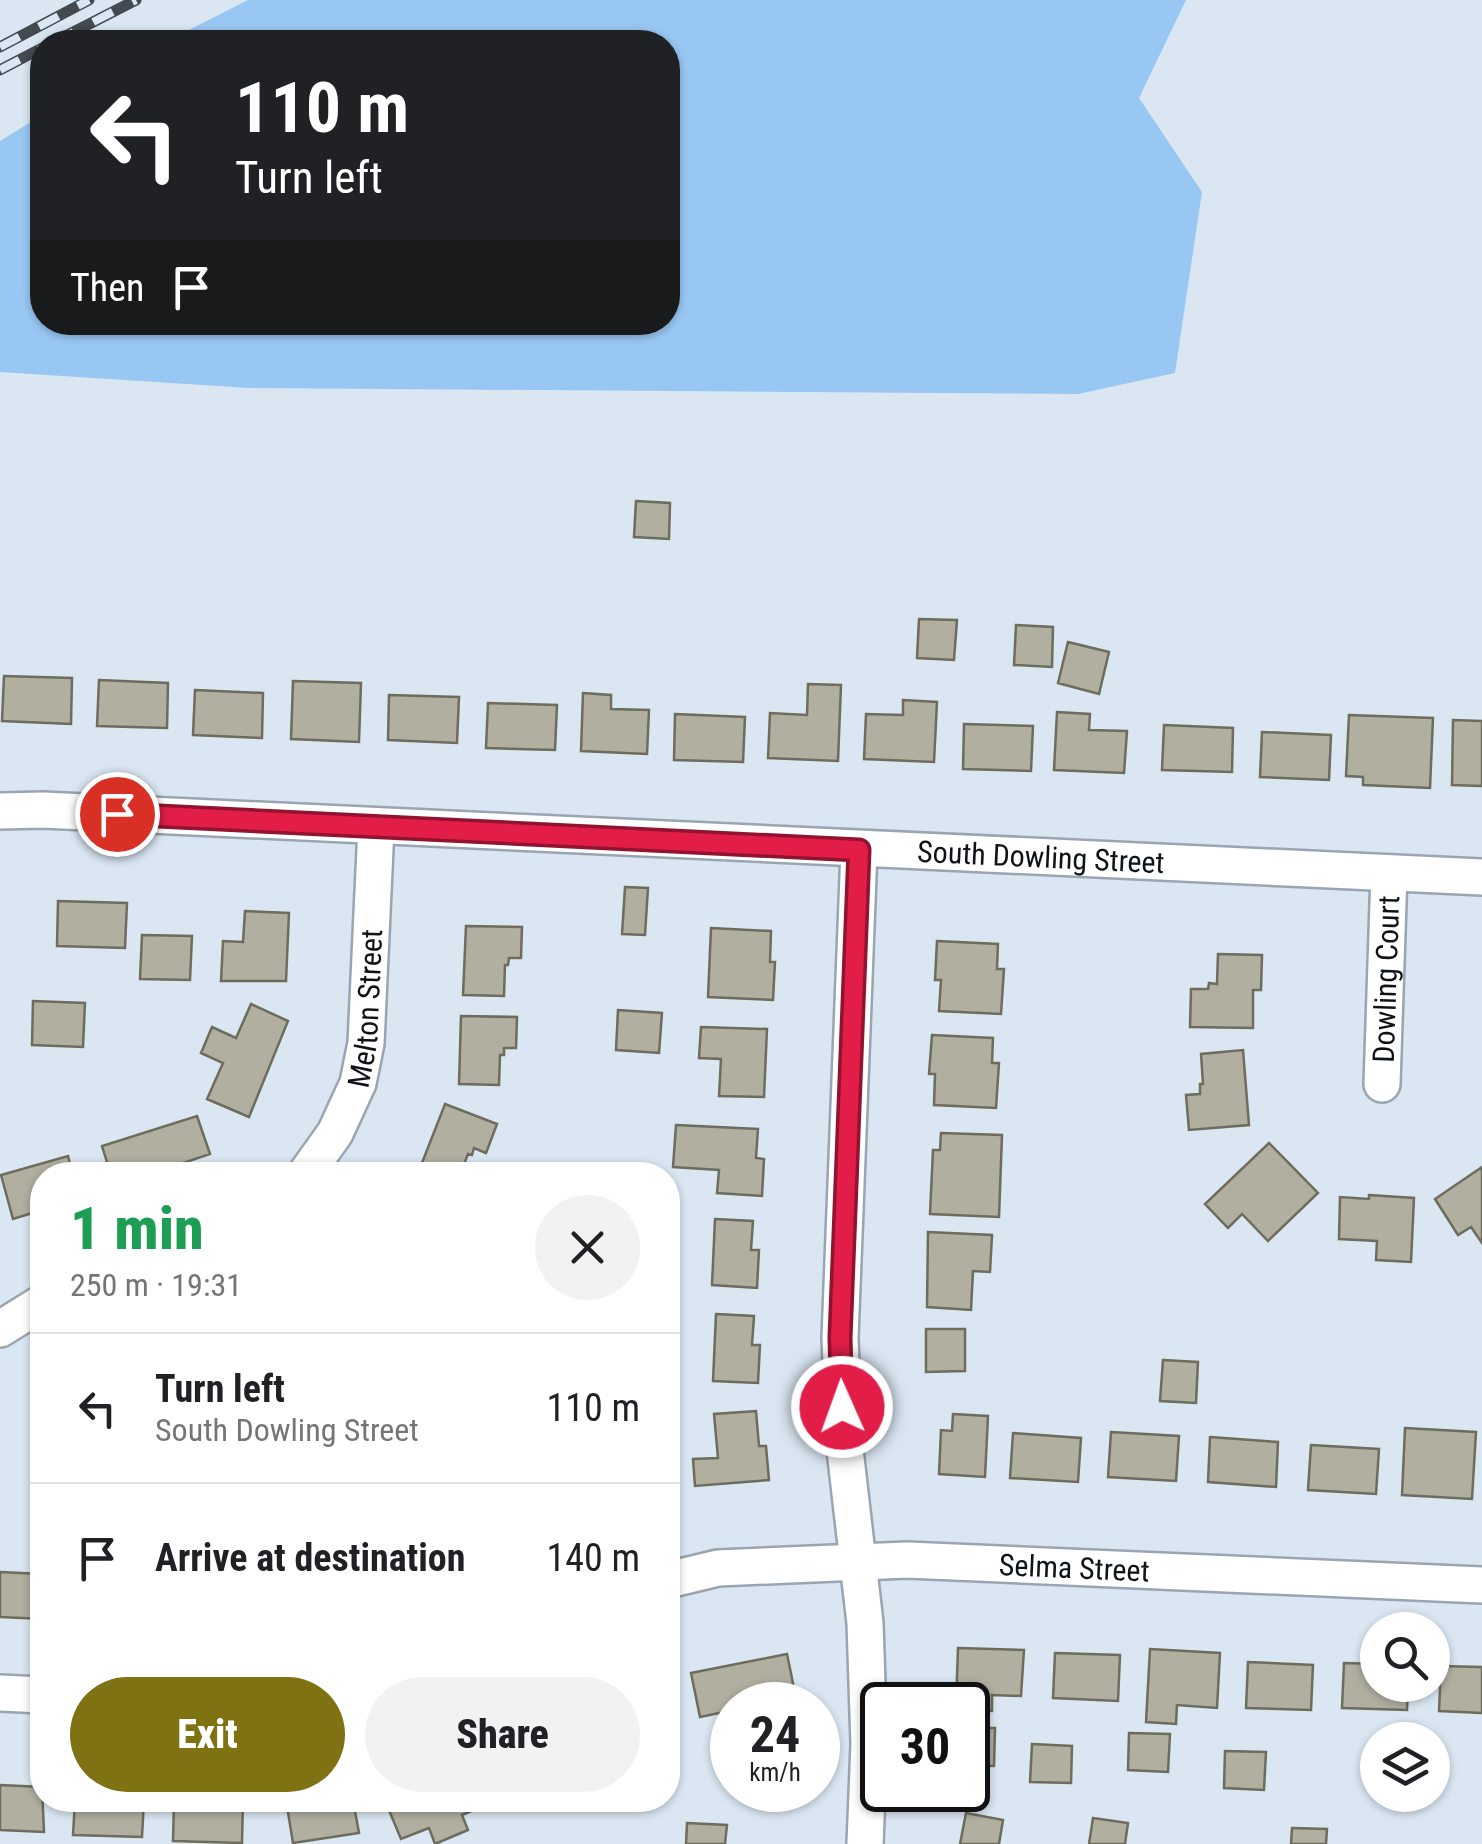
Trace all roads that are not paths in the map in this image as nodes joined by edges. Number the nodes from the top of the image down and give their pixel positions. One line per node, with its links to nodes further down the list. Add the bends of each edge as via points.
1 (0, 811): 2 (street, South Dowling Street)
2 (376, 827): 3 (street, South Dowling Street); 7 (street, Melton Street, via 366,1042 358,1082)
3 (859, 850): 4 (street, South Dowling Street); 10 (street, via 840,1338)
4 (1389, 873): 5 (street, South Dowling Street); 6 (street, Dowling Court)
5 (1482, 877)
6 (1382, 1084)
7 (314, 1162)
8 (30, 1310): 9 (street)
9 (0, 1329)
10 (859, 1561): 11 (street, Selma Street, via 718,1568); 12 (street, Selma Street); 15 (street, via 869,1744)
11 (680, 1577)
12 (1482, 1585)
13 (0, 1693): 14 (street)
14 (30, 1694)
15 (865, 1844)

